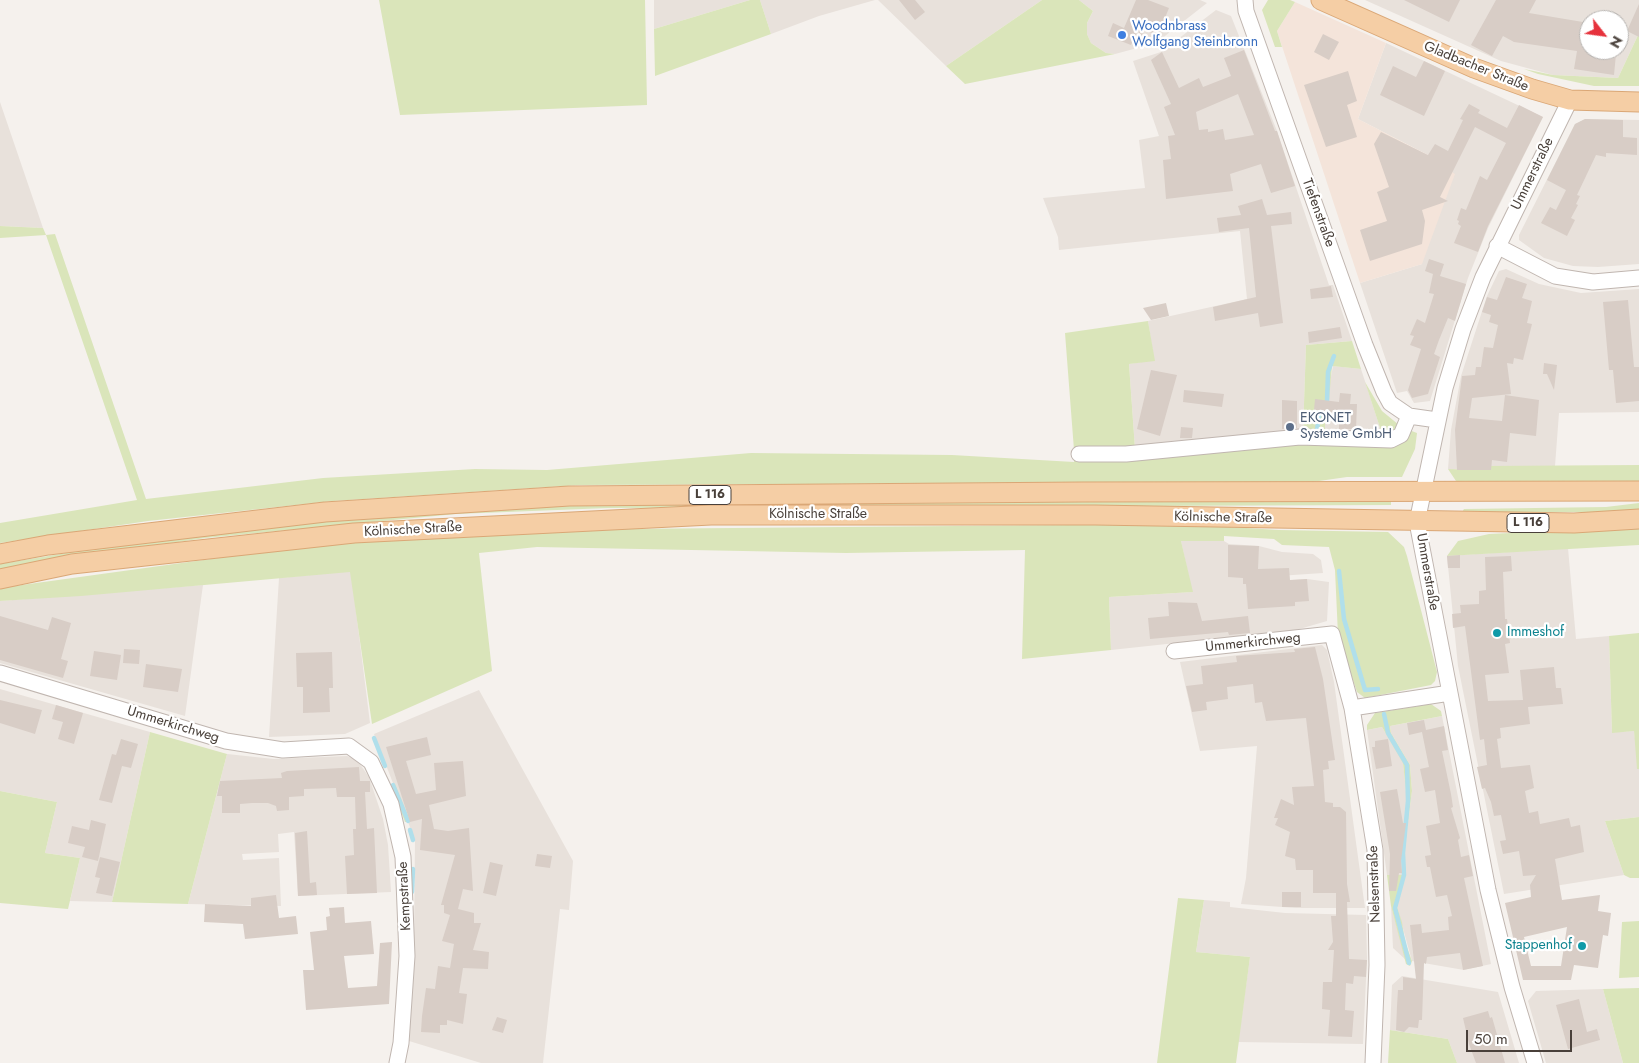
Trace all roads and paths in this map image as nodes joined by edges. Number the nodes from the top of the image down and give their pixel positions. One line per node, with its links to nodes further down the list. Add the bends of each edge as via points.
1 (1245, 0): 7 (street, Tiefenstraße, via 1246,11 1365,345 1390,403)
2 (1321, 0): 3 (main road, Gladbacher Straße, via 1474,68)
3 (1570, 100): 4 (main road, Gladbacher Straße); 5 (street, Ummerstraße)
4 (1639, 102)
5 (1497, 246): 6 (street, via 1555,276 1592,282); 8 (street, Ummerstraße, via 1463,329)
6 (1639, 278)
7 (1409, 416): 8 (street, Tiefenstraße); 9 (street, via 1401,435 1391,440 1300,438 1126,454)
8 (1437, 420): 10 (street, Ummerstraße)
9 (1079, 454)
10 (1424, 491): 11 (main road, Kölnische Straße / L 116); 13 (street, Ummerstraße); 14 (main road, Kölnische Straße / L 116, via 570,496 325,512 48,545)
11 (1639, 492)
12 (1639, 519): 13 (main road, Kölnische Straße / L 116, via 1574,523)
13 (1417, 522): 15 (main road, Kölnische Straße / L 116, via 1095,515 711,515 354,533 72,564); 19 (street, Ummerstraße)
14 (0, 554)
15 (0, 578)
16 (1332, 634): 17 (street, Ummerkirchweg); 20 (street, Nelsenstraße)
17 (1174, 651)
18 (0, 673): 21 (street, Ummerkirchweg, via 226,741 283,750)
19 (1450, 693): 20 (street); 24 (street, Ummerstraße, via 1488,890)
20 (1352, 708): 23 (street, Nelsenstraße, via 1375,850 1377,965)
21 (349, 746): 22 (street, Kempstraße, via 371,762 391,804 403,857 407,956)
22 (397, 1063)
23 (1373, 1063)
24 (1535, 1063)

